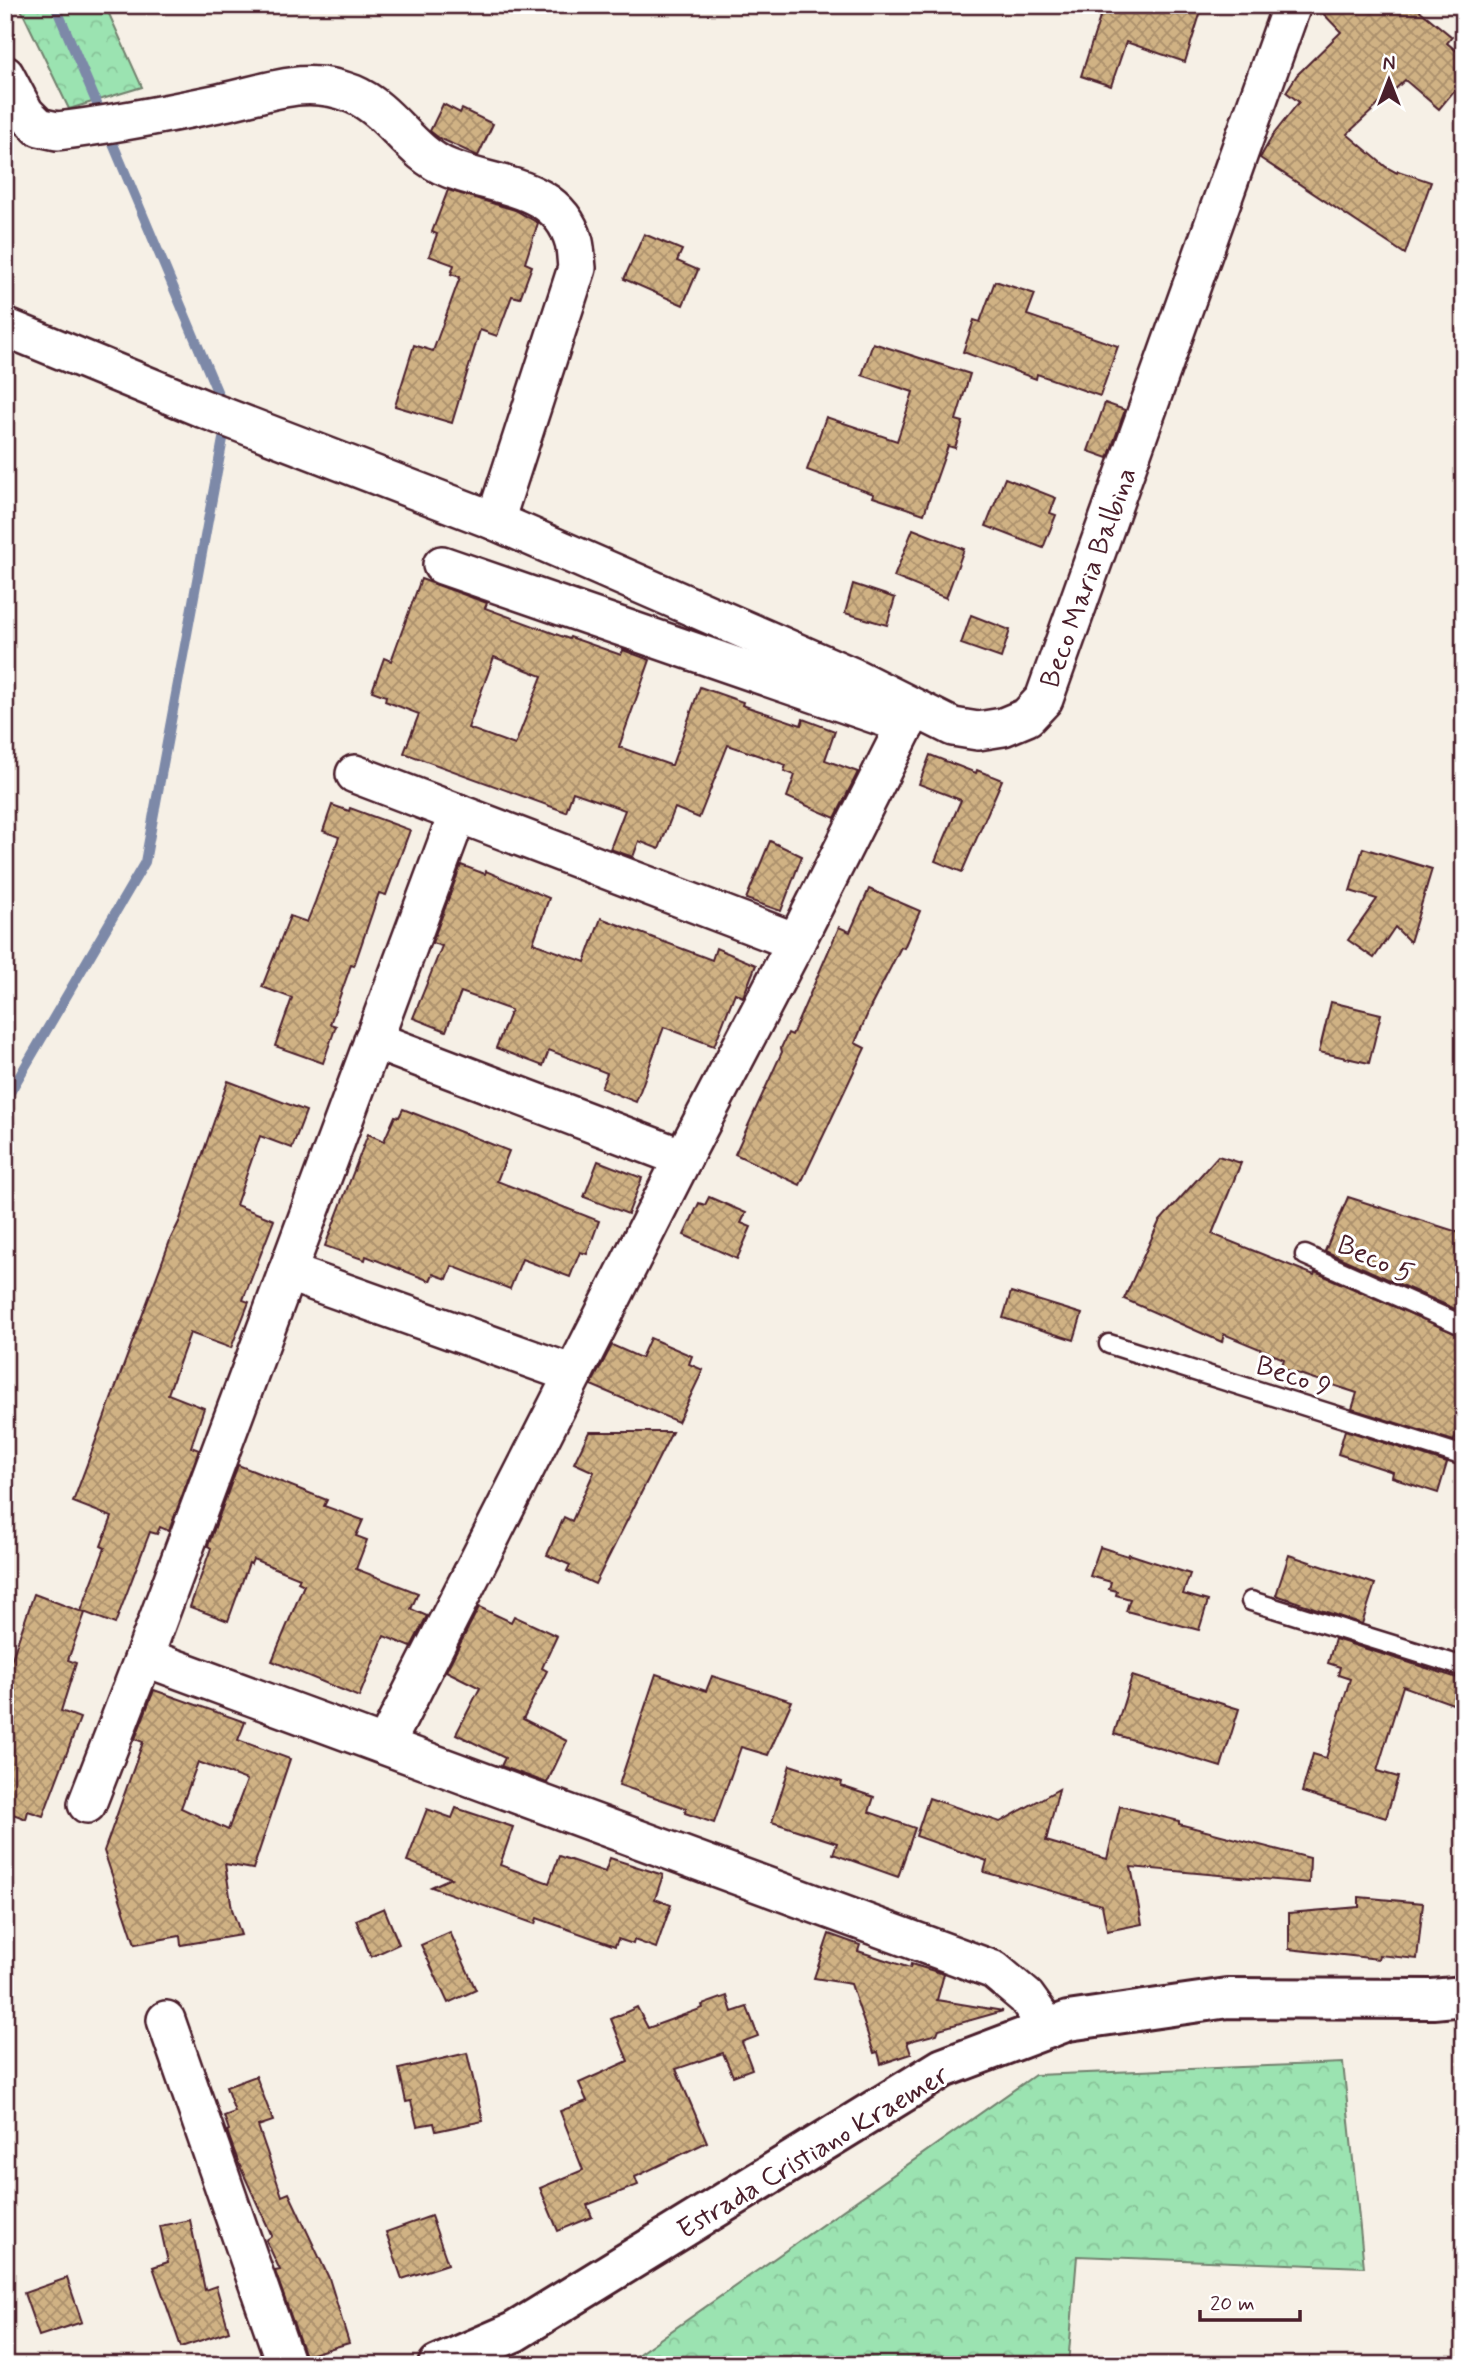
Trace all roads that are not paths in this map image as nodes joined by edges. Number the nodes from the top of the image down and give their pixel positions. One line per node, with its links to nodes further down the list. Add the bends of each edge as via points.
1 (1292, 5): 6 (street, Beco Maria Balbina, via 1044,699 1027,717 978,731)
2 (5, 75): 4 (street, via 24,113 39,127 57,131 220,103 289,85 325,85 355,95 379,110 418,149 447,168 532,192 562,216 574,242 578,268)
3 (5, 327): 4 (street, Beco Maria Balbina)
4 (495, 521): 6 (street, Beco Maria Balbina, via 853,677)
5 (442, 565): 6 (street)
6 (910, 717): 9 (street)
7 (355, 774): 8 (street)
8 (458, 813): 9 (street); 10 (street)
9 (796, 942): 11 (street)
10 (373, 1040): 11 (street); 13 (street)
11 (683, 1158): 16 (street)
12 (1306, 1255): 14 (lane, Beco 5)
13 (287, 1272): 16 (street); 19 (street)
14 (1464, 1326)
15 (1109, 1344): 17 (lane, Beco 9)
16 (573, 1374): 21 (street)
17 (1464, 1456)
18 (1251, 1601): 20 (lane)
19 (144, 1657): 21 (street); 22 (street)
20 (1464, 1667)
21 (385, 1745): 25 (street, via 994,1970 1026,1997)
22 (87, 1804)
23 (1464, 1996): 25 (main road, Estrada Cristiano Kraemer, via 1228,1998 1068,2021)
24 (166, 2020): 27 (street)
25 (1049, 2029): 26 (main road, Estrada Cristiano Kraemer, via 943,2068)
26 (514, 2332): 28 (main road, Estrada Cristiano Kraemer); 29 (main road, Estrada Cristiano Kraemer)
27 (286, 2365)
28 (438, 2365)
29 (489, 2365)

